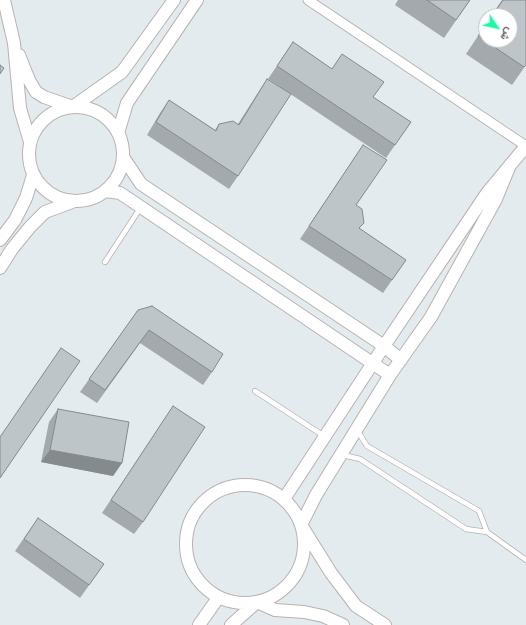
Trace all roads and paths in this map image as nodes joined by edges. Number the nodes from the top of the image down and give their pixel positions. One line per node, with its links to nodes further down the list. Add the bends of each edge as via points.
1 (4, 0): 5 (street)
2 (174, 0): 6 (street, via 122,72)
3 (197, 0): 7 (street, via 127,103)
4 (308, 0): 9 (street)
5 (14, 43): 6 (street, via 36,92 52,101); 8 (street, via 20,108)
6 (73, 106): 7 (street, via 100,113 111,122); 8 (street, via 50,114 39,123)
7 (118, 133): 10 (street)
8 (30, 142): 12 (street, via 29,162)
9 (526, 146): 11 (street)
10 (123, 157): 13 (street, via 118,176); 19 (street, via 141,184)
11 (510, 165): 19 (street, via 487,193); 20 (street, via 496,199 431,317)
12 (33, 176): 14 (street, via 50,194); 16 (street, via 15,220)
13 (105, 191): 14 (street, via 84,201); 15 (street, via 120,192)
14 (73, 201): 18 (street, via 45,212 30,227)
15 (140, 207): 17 (lane); 21 (street)
16 (0, 240)
17 (105, 262)
18 (0, 268)
19 (384, 346): 20 (street); 21 (street)
20 (401, 360): 22 (street)
21 (373, 363): 22 (street); 25 (street)
22 (390, 375): 24 (street)
23 (255, 391): 25 (lane)
24 (357, 430): 26 (street); 29 (lane, via 367,446 479,511)
25 (325, 437): 27 (street)
26 (341, 455): 28 (street, via 316,495); 29 (lane, via 360,459 466,529)
27 (284, 499): 28 (street); 31 (street, via 259,486 244,484 230,486 217,492 205,500 196,511 189,524 186,553 197,580)
28 (302, 525): 32 (street, via 304,548 298,571 290,584 278,594); 36 (street, via 331,574 356,606)
29 (487, 532): 30 (lane)
30 (526, 560)
31 (218, 598): 32 (street, via 233,603); 33 (street)
32 (257, 602): 34 (street); 35 (street, via 275,610 323,616)
33 (199, 625)
34 (231, 625)
35 (343, 625)
36 (384, 625)

